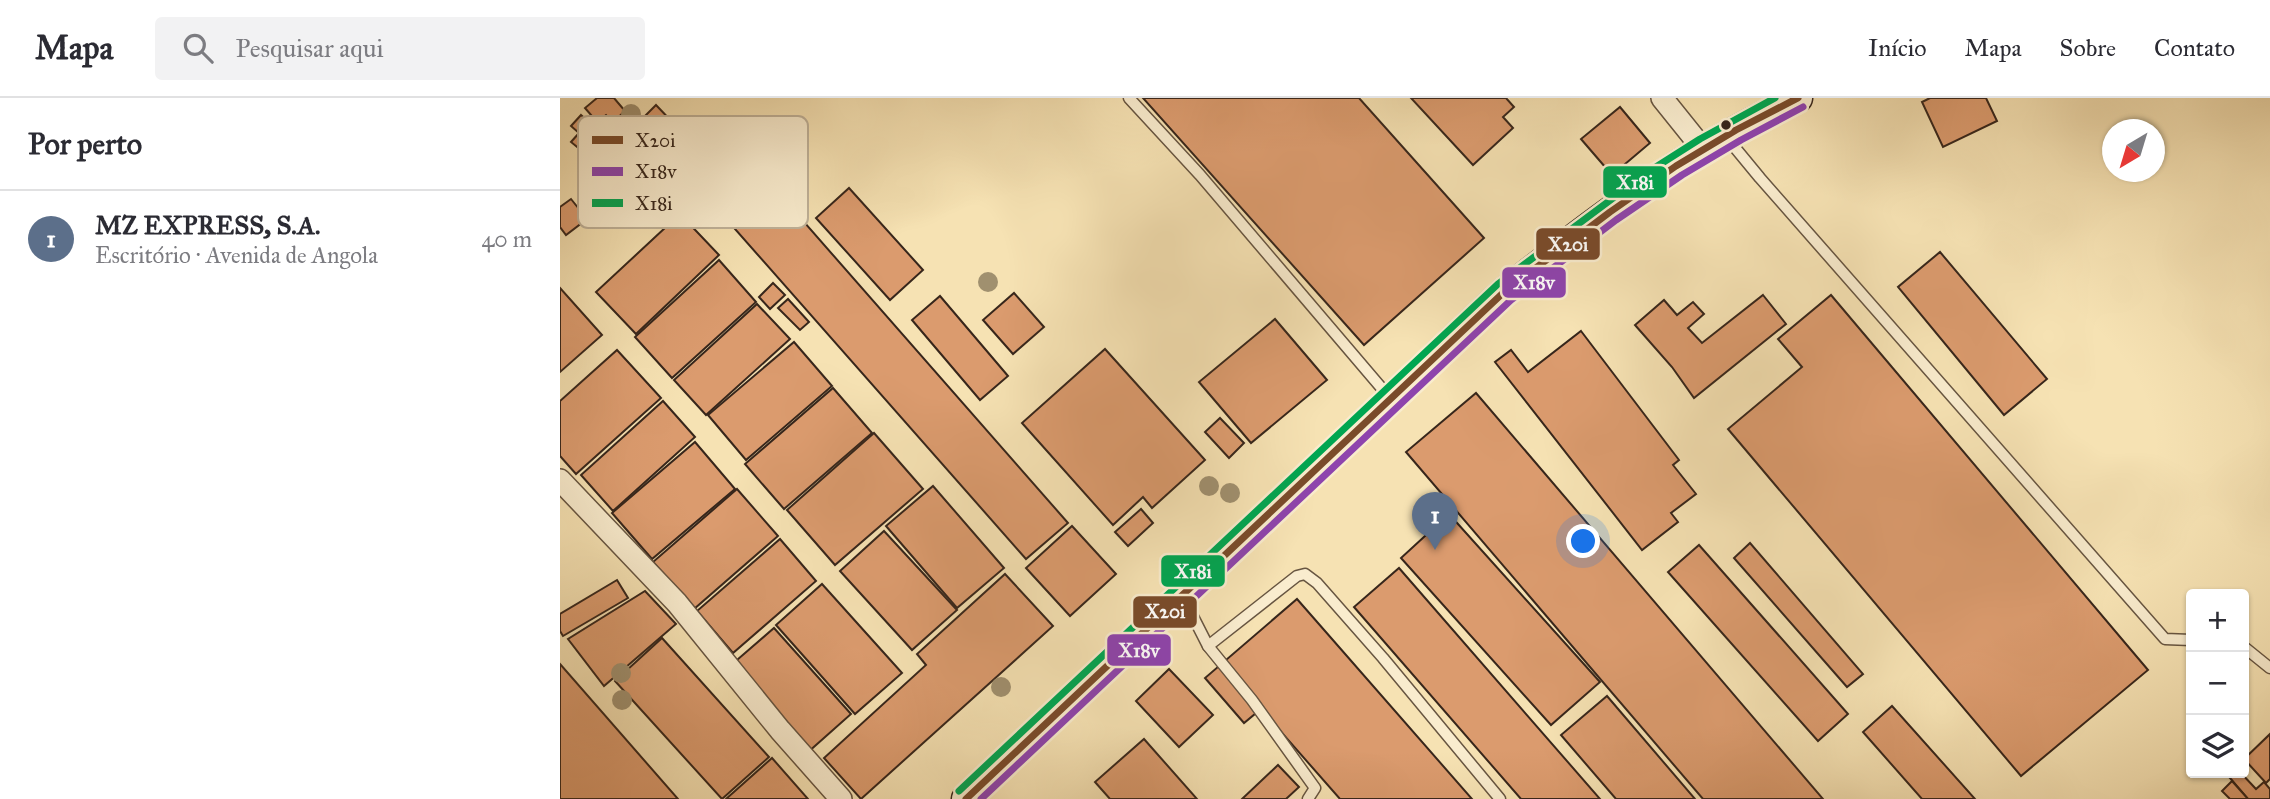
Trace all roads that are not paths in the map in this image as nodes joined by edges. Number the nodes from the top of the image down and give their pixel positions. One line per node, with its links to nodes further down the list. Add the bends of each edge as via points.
1 (1129, 98): 5 (lane)
2 (1662, 98): 4 (street)
3 (1798, 98): 4 (main road)
4 (1725, 136): 5 (main road, via 1593,224 1504,292); 8 (lane, via 2165,639)
5 (1390, 398): 7 (main road)
6 (560, 480): 12 (street, via 677,603)
7 (1182, 595): 9 (lane); 13 (main road)
8 (2186, 640)
9 (1208, 646): 14 (lane, via 1315,788); 15 (lane, via 1305,574 1383,658)
10 (2249, 651): 11 (lane)
11 (2270, 668)
12 (841, 799)
13 (966, 799)
14 (1308, 799)
15 (1500, 799)

